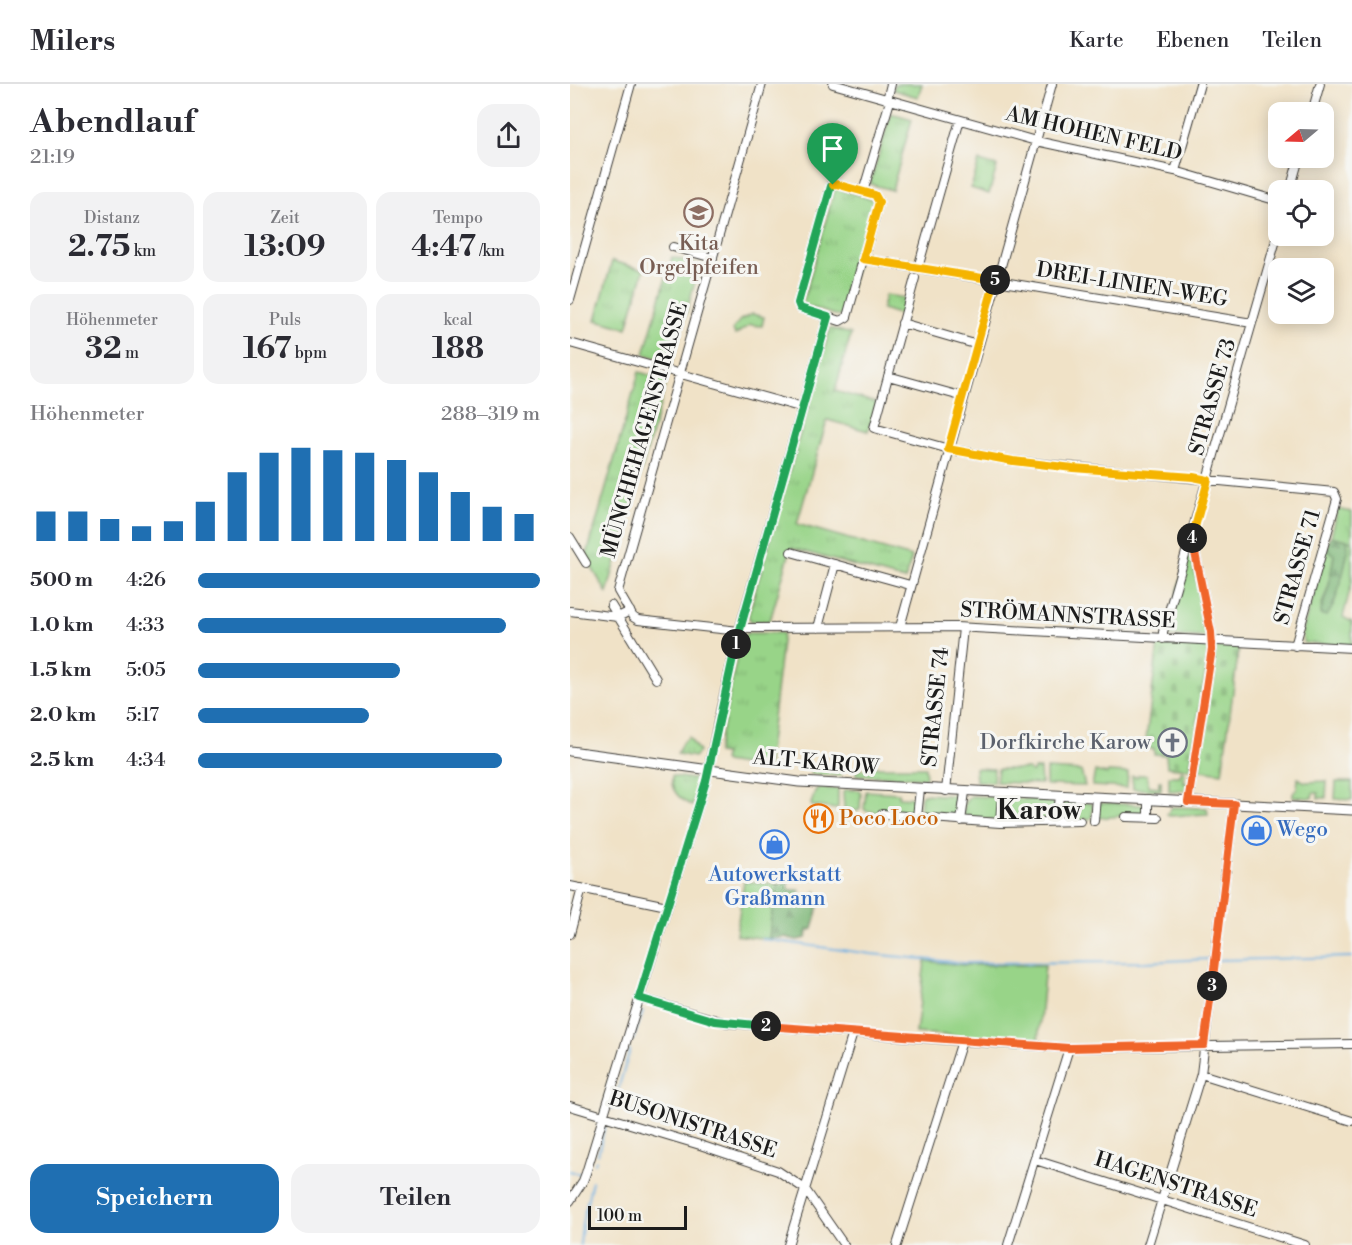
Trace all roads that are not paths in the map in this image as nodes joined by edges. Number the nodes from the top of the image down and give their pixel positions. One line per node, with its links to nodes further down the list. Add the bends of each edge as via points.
1 (631, 84): 22 (street)
2 (762, 84): 17 (street, MÜNCHEHAGENSTRASSE)
3 (833, 84): 8 (street, AM HOHEN FELD)
4 (891, 84): 8 (street)
5 (1052, 84): 11 (street)
6 (1200, 84): 12 (street)
7 (1320, 84): 9 (street)
8 (889, 100): 10 (street, AM HOHEN FELD); 13 (street)
9 (1315, 102)
10 (960, 120): 11 (street, AM HOHEN FELD); 19 (street)
11 (1036, 141): 12 (street, AM HOHEN FELD); 21 (street)
12 (1175, 171): 14 (street, AM HOHEN FELD)
13 (863, 192): 18 (street, via 875,195 879,202); 23 (street, via 831,186 798,303 800,308)
14 (1268, 198)
15 (1274, 246): 25 (street, STRASSE 73)
16 (673, 247): 17 (street)
17 (713, 258): 28 (street, MÜNCHEHAGENSTRASSE)
18 (863, 259): 19 (street, DREI-LINIEN-WEG); 23 (street, via 847,317 840,321)
19 (918, 268): 21 (street, DREI-LINIEN-WEG)
20 (915, 278): 24 (street)
21 (997, 280): 25 (street, DREI-LINIEN-WEG); 27 (street)
22 (570, 300)
23 (828, 317): 31 (street)
24 (902, 323): 27 (street); 29 (street)
25 (1252, 323): 33 (street, STRASSE 73)
26 (570, 343): 28 (street)
27 (978, 345): 30 (street)
28 (680, 373): 31 (street); 42 (street, MÜNCHEHAGENSTRASSE, via 618,591)
29 (888, 376): 30 (street); 32 (street, via 874,428)
30 (964, 397): 32 (street)
31 (803, 408): 47 (street)
32 (948, 449): 33 (street, via 1024,462); 39 (street)
33 (1208, 480): 34 (street, STRASSE 73); 50 (street, STRASSE 71, via 1334,492 1337,499)
34 (1191, 536): 48 (street, STRASSE 73); 49 (street, STRASSE 73)
35 (570, 537): 37 (street)
36 (791, 552): 38 (street)
37 (586, 563)
38 (835, 564): 39 (street); 45 (street)
39 (910, 585): 44 (street)
40 (611, 605): 43 (street)
41 (570, 611): 43 (street)
42 (630, 611): 43 (street); 47 (street, STRÖMANNSTRASSE, via 638,620)
43 (618, 617): 52 (street)
44 (900, 627): 45 (street, STRÖMANNSTRASSE); 46 (street, STRÖMANNSTRASSE)
45 (818, 628): 47 (street, STRÖMANNSTRASSE)
46 (963, 628): 48 (street, STRÖMANNSTRASSE); 56 (street, STRASSE 74)
47 (739, 631): 54 (street)
48 (1162, 639): 49 (street, STRÖMANNSTRASSE)
49 (1212, 641): 50 (street, STRÖMANNSTRASSE); 62 (street, STRASSE 73)
50 (1294, 646): 51 (street, STRÖMANNSTRASSE)
51 (1352, 648)
52 (656, 679)
53 (570, 752): 54 (main road, ALT-KAROW)
54 (709, 770): 55 (main road, ALT-KAROW, via 799,782); 77 (street)
55 (920, 789): 56 (main road, ALT-KAROW); 66 (street)
56 (946, 791): 57 (main road, ALT-KAROW)
57 (965, 792): 58 (main road, ALT-KAROW); 70 (street)
58 (1002, 793): 59 (main road, ALT-KAROW); 74 (street)
59 (1060, 796): 60 (main road, ALT-KAROW); 73 (street)
60 (1096, 797): 61 (main road, ALT-KAROW); 72 (street)
61 (1148, 800): 62 (main road, ALT-KAROW); 68 (street)
62 (1188, 802): 63 (main road, ALT-KAROW)
63 (1234, 804): 64 (main road, ALT-KAROW); 83 (street)
64 (1352, 810)
65 (882, 814): 66 (street)
66 (917, 817): 70 (street)
67 (1126, 817): 68 (street)
68 (1148, 818): 69 (street)
69 (1158, 818)
70 (961, 821): 74 (street)
71 (1080, 821): 73 (street)
72 (1094, 821)
73 (1057, 822): 74 (street)
74 (1000, 823)
75 (570, 886): 76 (street)
76 (582, 888): 77 (street); 78 (street)
77 (667, 906): 79 (street)
78 (570, 934)
79 (639, 998): 80 (street, via 727,1023); 87 (street)
80 (853, 1033): 81 (street); 90 (street)
81 (962, 1041): 84 (street); 95 (street)
82 (1352, 1044): 83 (street)
83 (1204, 1045): 84 (street); 85 (street)
84 (1069, 1048): 89 (street)
85 (1201, 1074): 88 (street); 91 (street)
86 (570, 1106): 87 (street, BUSONISTRASSE)
87 (603, 1115): 90 (street, BUSONISTRASSE, via 778,1171); 92 (street, via 583,1181)
88 (1352, 1121)
89 (1035, 1160): 91 (street, HAGENSTRASSE); 96 (street)
90 (805, 1189): 93 (street); 94 (street, BUSONISTRASSE)
91 (1162, 1200): 97 (street); 98 (street, HAGENSTRASSE)
92 (570, 1201)
93 (788, 1245)
94 (844, 1245)
95 (897, 1245)
96 (1008, 1245)
97 (1148, 1245)
98 (1305, 1245)

